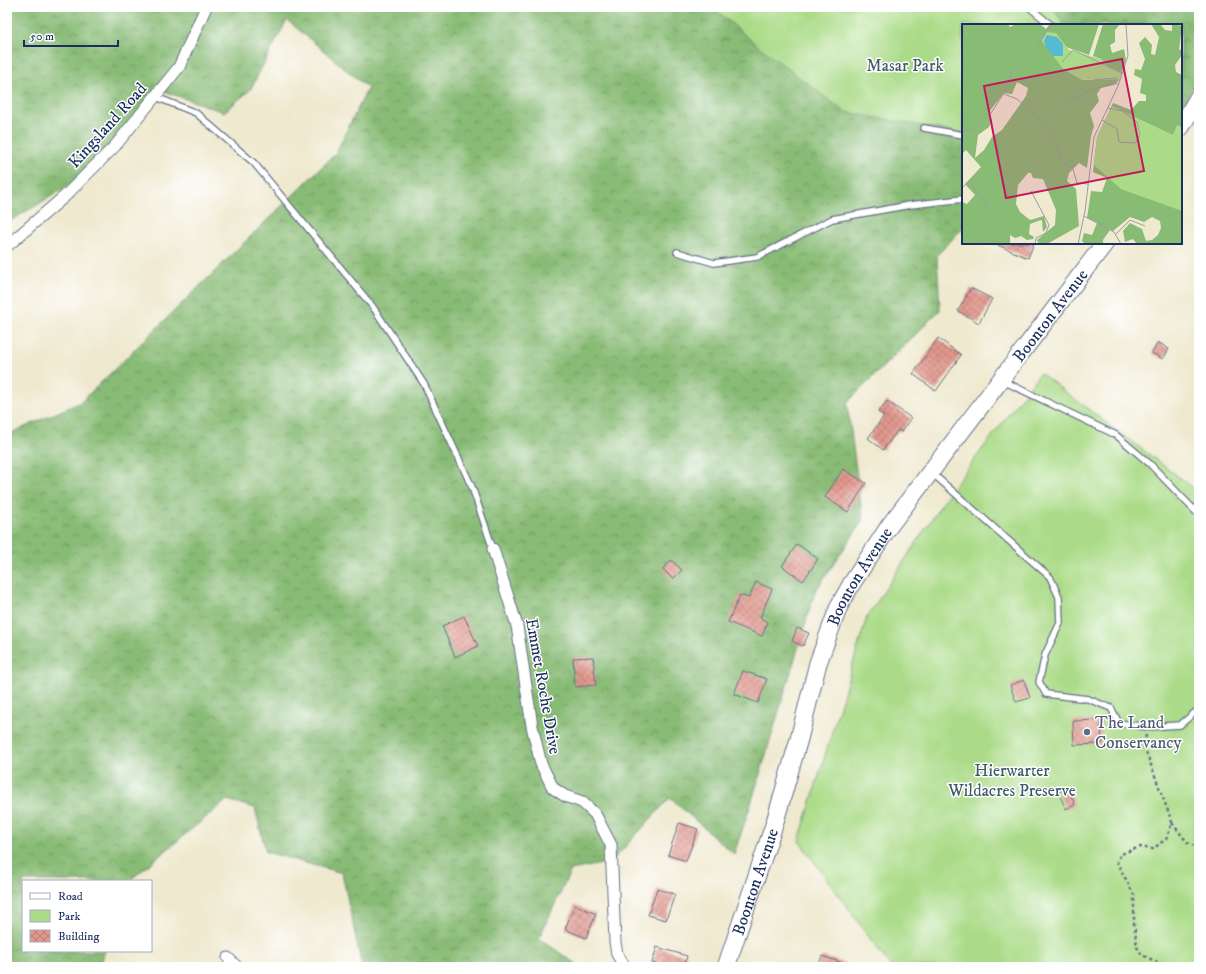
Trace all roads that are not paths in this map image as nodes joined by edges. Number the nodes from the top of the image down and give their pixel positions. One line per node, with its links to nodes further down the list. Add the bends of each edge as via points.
1 (206, 7): 5 (street, Kingsland Road, via 179,67)
2 (1028, 7): 3 (lane)
3 (1050, 24)
4 (1199, 96): 6 (main road)
5 (156, 98): 11 (street, Kingsland Road, via 113,149 65,196); 16 (lane, via 196,113 254,163 373,307 424,384 472,487)
6 (1182, 122)
7 (924, 128): 8 (lane)
8 (962, 135)
9 (962, 199): 12 (lane, via 910,205 832,219 757,257 714,263)
10 (1104, 244): 13 (main road, Boonton Avenue)
11 (7, 246)
12 (676, 252)
13 (1001, 380): 14 (main road, Boonton Avenue); 15 (lane, via 1116,435 1150,464)
14 (930, 472): 17 (lane, via 1050,577 1059,597 1060,623 1045,655 1038,682 1046,694 1088,698 1111,708 1119,723 1148,726 1180,725); 21 (main road, Boonton Avenue, via 890,525 852,584 829,630 774,825)
15 (1199, 515)
16 (493, 550): 20 (street, Emmet Roche Drive, via 518,626 532,726 541,764 553,788 582,802 595,814 611,845 615,942 617,954)
17 (1199, 709)
18 (228, 958): 19 (street)
19 (237, 967)
20 (625, 967)
21 (726, 967)

